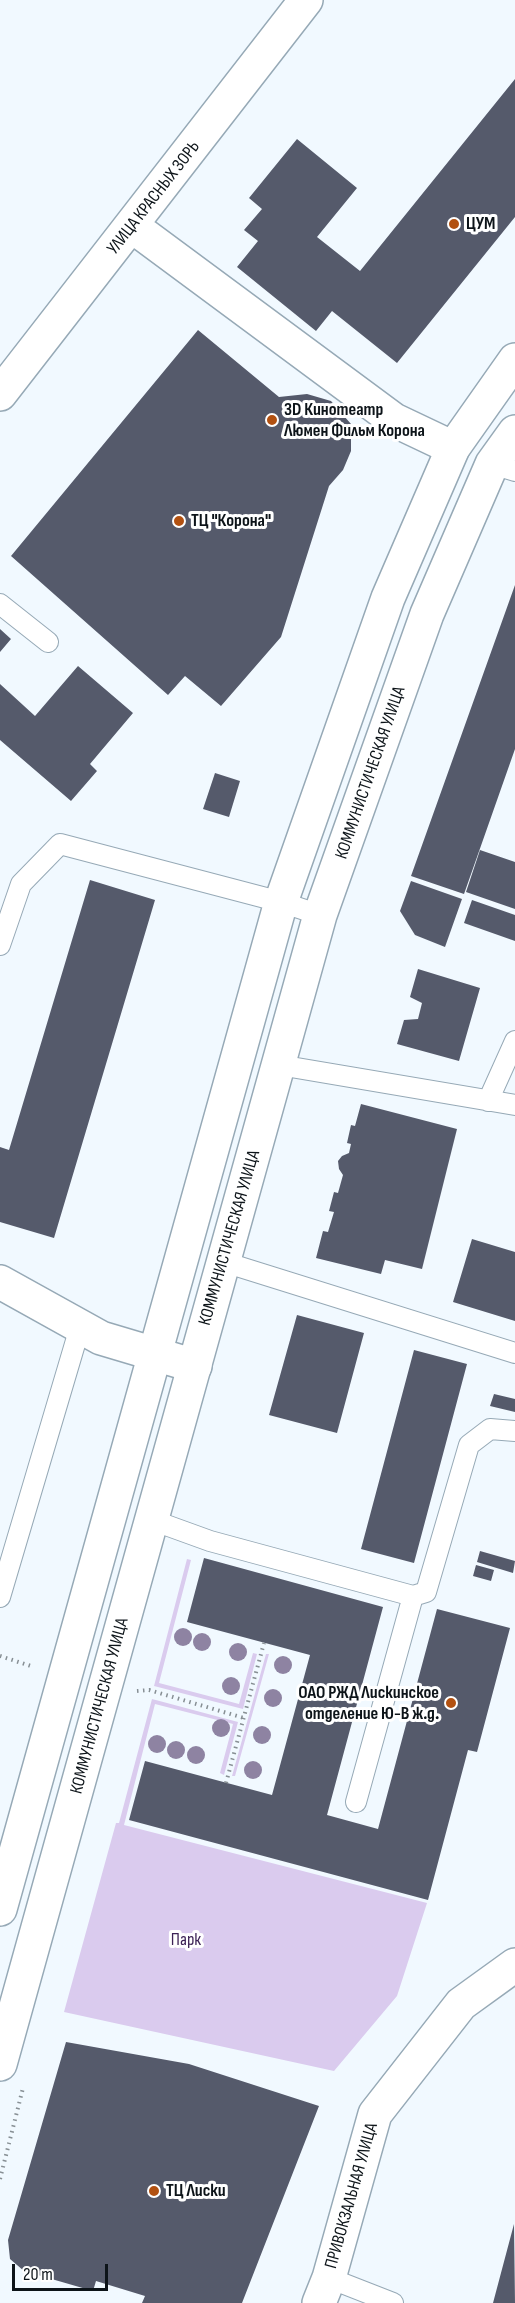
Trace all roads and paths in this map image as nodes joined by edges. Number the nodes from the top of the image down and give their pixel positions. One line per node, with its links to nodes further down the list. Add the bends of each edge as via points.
1 (306, 0): 2 (main road, УЛИЦА КРАСНЫХ ЗОРЬ)
2 (132, 226): 4 (main road, УЛИЦА КРАСНЫХ ЗОРЬ); 6 (main road, via 394,420)
3 (515, 360): 6 (main road)
4 (0, 394)
5 (515, 432): 7 (main road, КОММУНИСТИЧЕСКАЯ УЛИЦА)
6 (453, 448): 10 (main road, via 388,598)
7 (503, 467): 11 (main road, КОММУНИСТИЧЕСКАЯ УЛИЦА, via 427,614)
8 (0, 604): 9 (lane)
9 (48, 642)
10 (280, 902): 11 (lane); 12 (lane, via 60,844 21,884); 21 (main road)
11 (321, 915): 14 (main road, КОММУНИСТИЧЕСКАЯ УЛИЦА)
12 (0, 945)
13 (515, 1041): 15 (lane)
14 (279, 1065): 15 (lane); 17 (main road, КОММУНИСТИЧЕСКАЯ УЛИЦА)
15 (488, 1101): 16 (lane)
16 (515, 1105)
17 (224, 1262): 20 (lane); 22 (main road, КОММУНИСТИЧЕСКАЯ УЛИЦА)
18 (0, 1282): 19 (main road)
19 (80, 1327): 21 (main road, via 101,1338); 26 (lane)
20 (515, 1353)
21 (154, 1354): 22 (main road); 32 (main road)
22 (195, 1366): 24 (main road, КОММУНИСТИЧЕСКАЯ УЛИЦА)
23 (515, 1431): 25 (lane, via 490,1429 469,1445 426,1592)
24 (152, 1520): 25 (lane, via 210,1541); 35 (main road, КОММУНИСТИЧЕСКАЯ УЛИЦА)
25 (413, 1596): 31 (lane)
26 (0, 1597)
27 (264, 1643): 29 (path)
28 (149, 1690): 29 (path)
29 (244, 1718): 30 (path)
30 (226, 1783)
31 (356, 1802)
32 (6, 1865): 33 (main road)
33 (0, 1909)
34 (515, 1965): 36 (main road, ПРИВОКЗАЛЬНАЯ УЛИЦА, via 461,2004 375,2114)
35 (0, 2064)
36 (324, 2290): 37 (lane)
37 (393, 2303)

